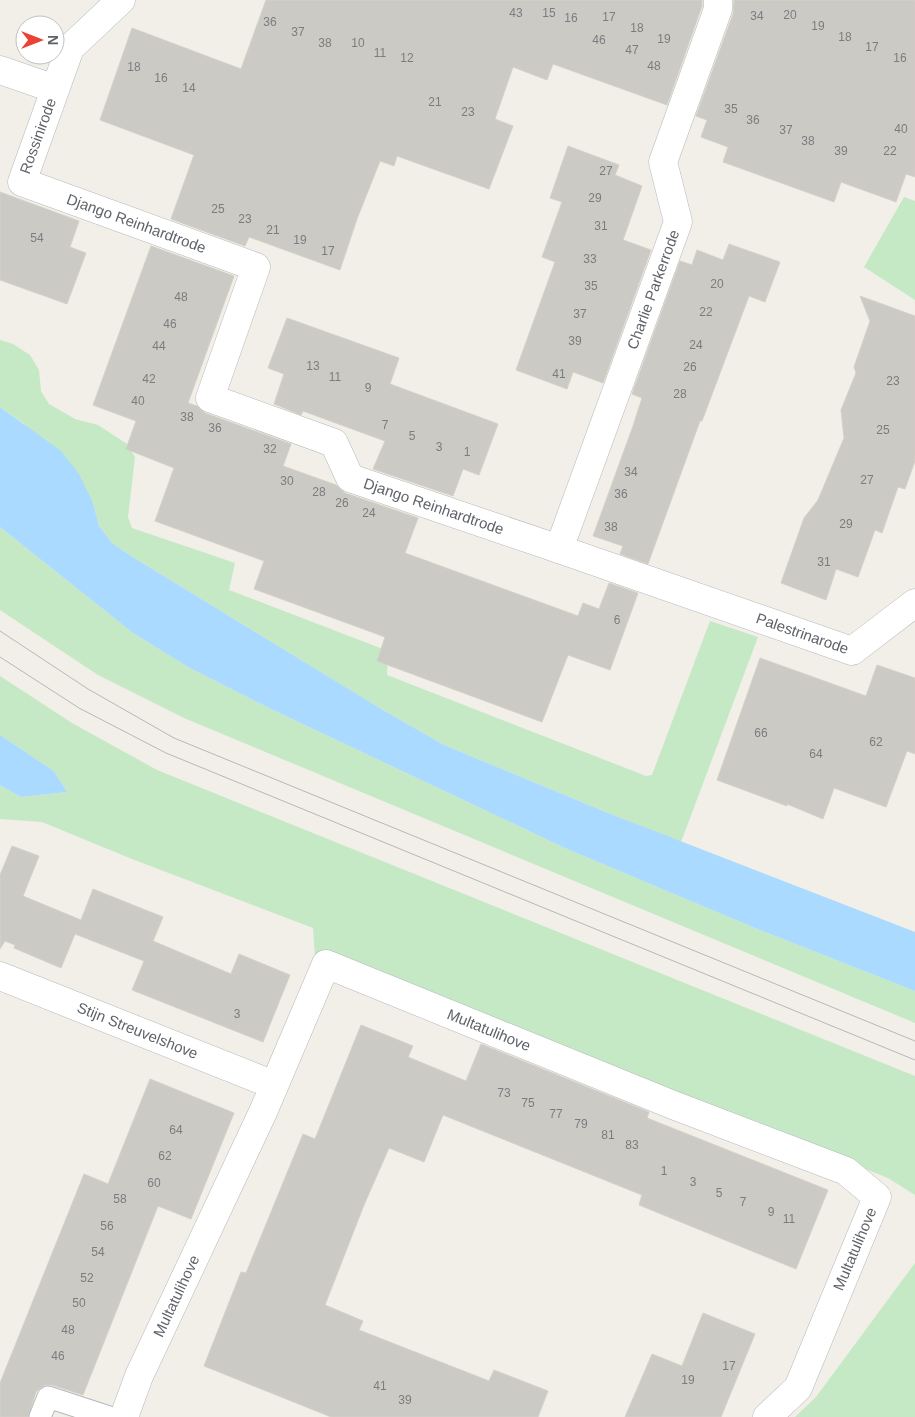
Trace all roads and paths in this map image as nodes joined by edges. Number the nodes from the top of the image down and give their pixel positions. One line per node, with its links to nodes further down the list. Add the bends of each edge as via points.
1 (121, 0): 4 (street, Rossinirode, via 70,48)
2 (718, 0): 6 (street, Charlie Parkerrode, via 718,9 663,162 678,222)
3 (0, 70): 4 (street, Rossinirode)
4 (55, 89): 5 (street, Rossinirode)
5 (22, 182): 6 (street, Django Reinhardtrode, via 256,268 210,398 334,443 350,478)
6 (559, 549): 8 (street, Django Reinhardtrode)
7 (915, 602): 8 (street, Palestrinarode, via 852,652)
8 (732, 609)
9 (0, 976): 10 (street, Stijn Streuvelshove)
10 (274, 1085): 13 (street, Multatulihove, via 138,1376); 14 (street, Multatulihove, via 326,964 673,1105 846,1171 877,1197 798,1388)
11 (40, 1417): 12 (lane, via 48,1397)
12 (108, 1417)
13 (124, 1417)
14 (767, 1417)

